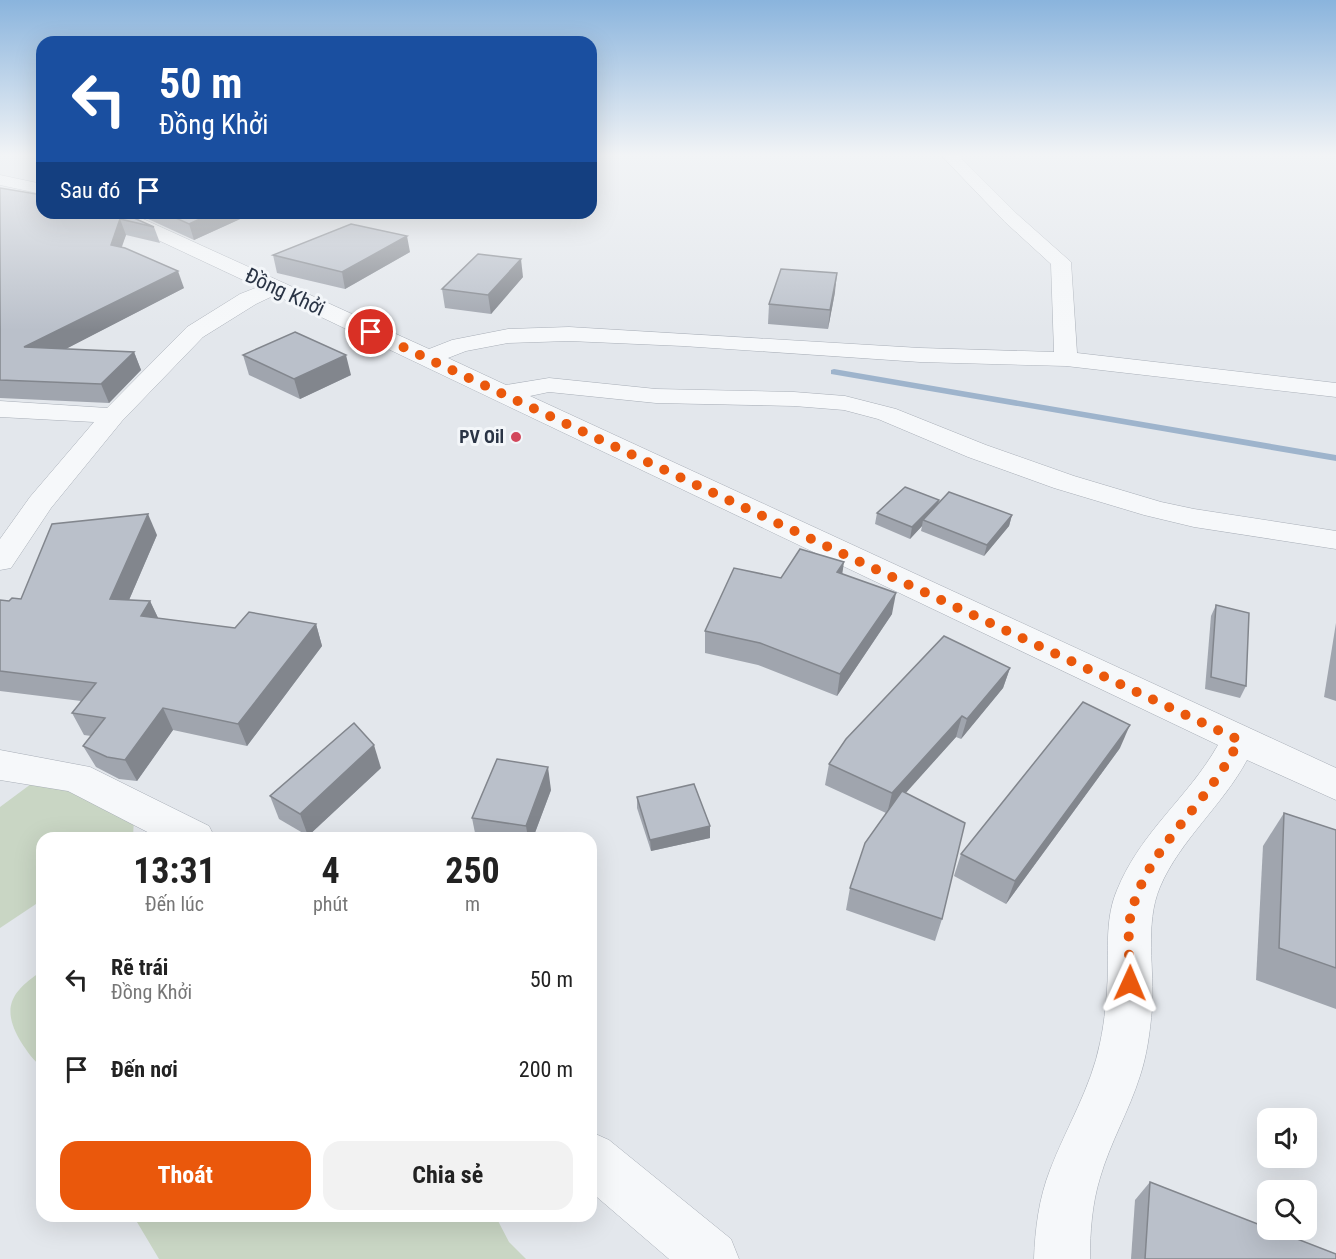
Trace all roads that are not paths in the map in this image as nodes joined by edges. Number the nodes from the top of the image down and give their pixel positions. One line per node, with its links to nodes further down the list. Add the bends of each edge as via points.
1 (1006, 213): 5 (street, via 1061,262)
2 (128, 219): 3 (street, Đồng Khởi)
3 (274, 288): 4 (street, Đồng Khởi); 9 (street, via 248,298 195,332)
4 (429, 358): 5 (street, via 460,345 508,336 569,334 920,355); 7 (street, Đồng Khởi)
5 (1066, 359): 6 (street)
6 (1336, 390)
7 (503, 393): 10 (street, via 549,386 657,396 846,404 887,414 1064,482 1154,509); 12 (street, Đồng Khởi)
8 (0, 409): 9 (street)
9 (113, 416): 11 (street, via 40,503)
10 (1336, 540)
11 (0, 561)
12 (1239, 740): 14 (street, Đồng Khởi); 18 (street, via 1208,792 1157,854 1139,888 1131,912 1124,1045 1105,1107 1076,1171 1062,1228)
13 (0, 765): 15 (street, via 76,778)
14 (1336, 785)
15 (183, 832)
16 (597, 1163): 17 (street)
17 (711, 1259)
18 (1062, 1259)

